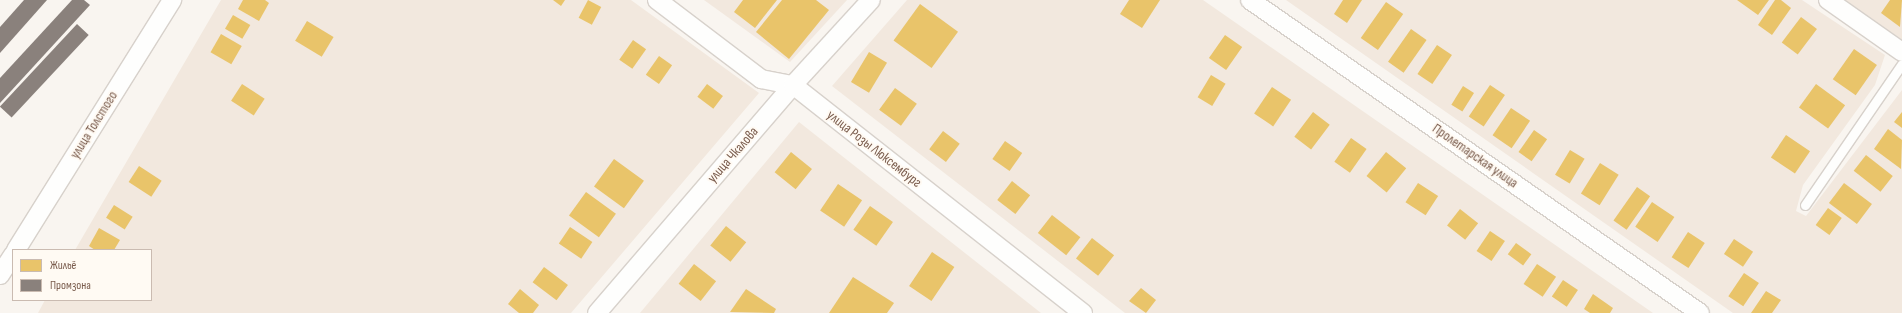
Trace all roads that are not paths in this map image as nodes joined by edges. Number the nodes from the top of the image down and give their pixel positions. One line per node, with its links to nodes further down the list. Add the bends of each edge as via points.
1 (172, 0): 10 (street, улица Толстого)
2 (657, 0): 8 (street, улица Розы Люксембург, via 760,79)
3 (871, 0): 8 (street, улица Чкалова)
4 (1250, 0): 15 (street, Пролетарская улица)
5 (1828, 0): 6 (street)
6 (1902, 52)
7 (1902, 64): 9 (lane)
8 (793, 85): 13 (street, улица Чкалова); 14 (street, улица Розы Люксембург)
9 (1805, 205)
10 (17, 249)
11 (12, 256): 12 (street)
12 (0, 275)
13 (597, 313)
14 (1083, 313)
15 (1700, 313)

